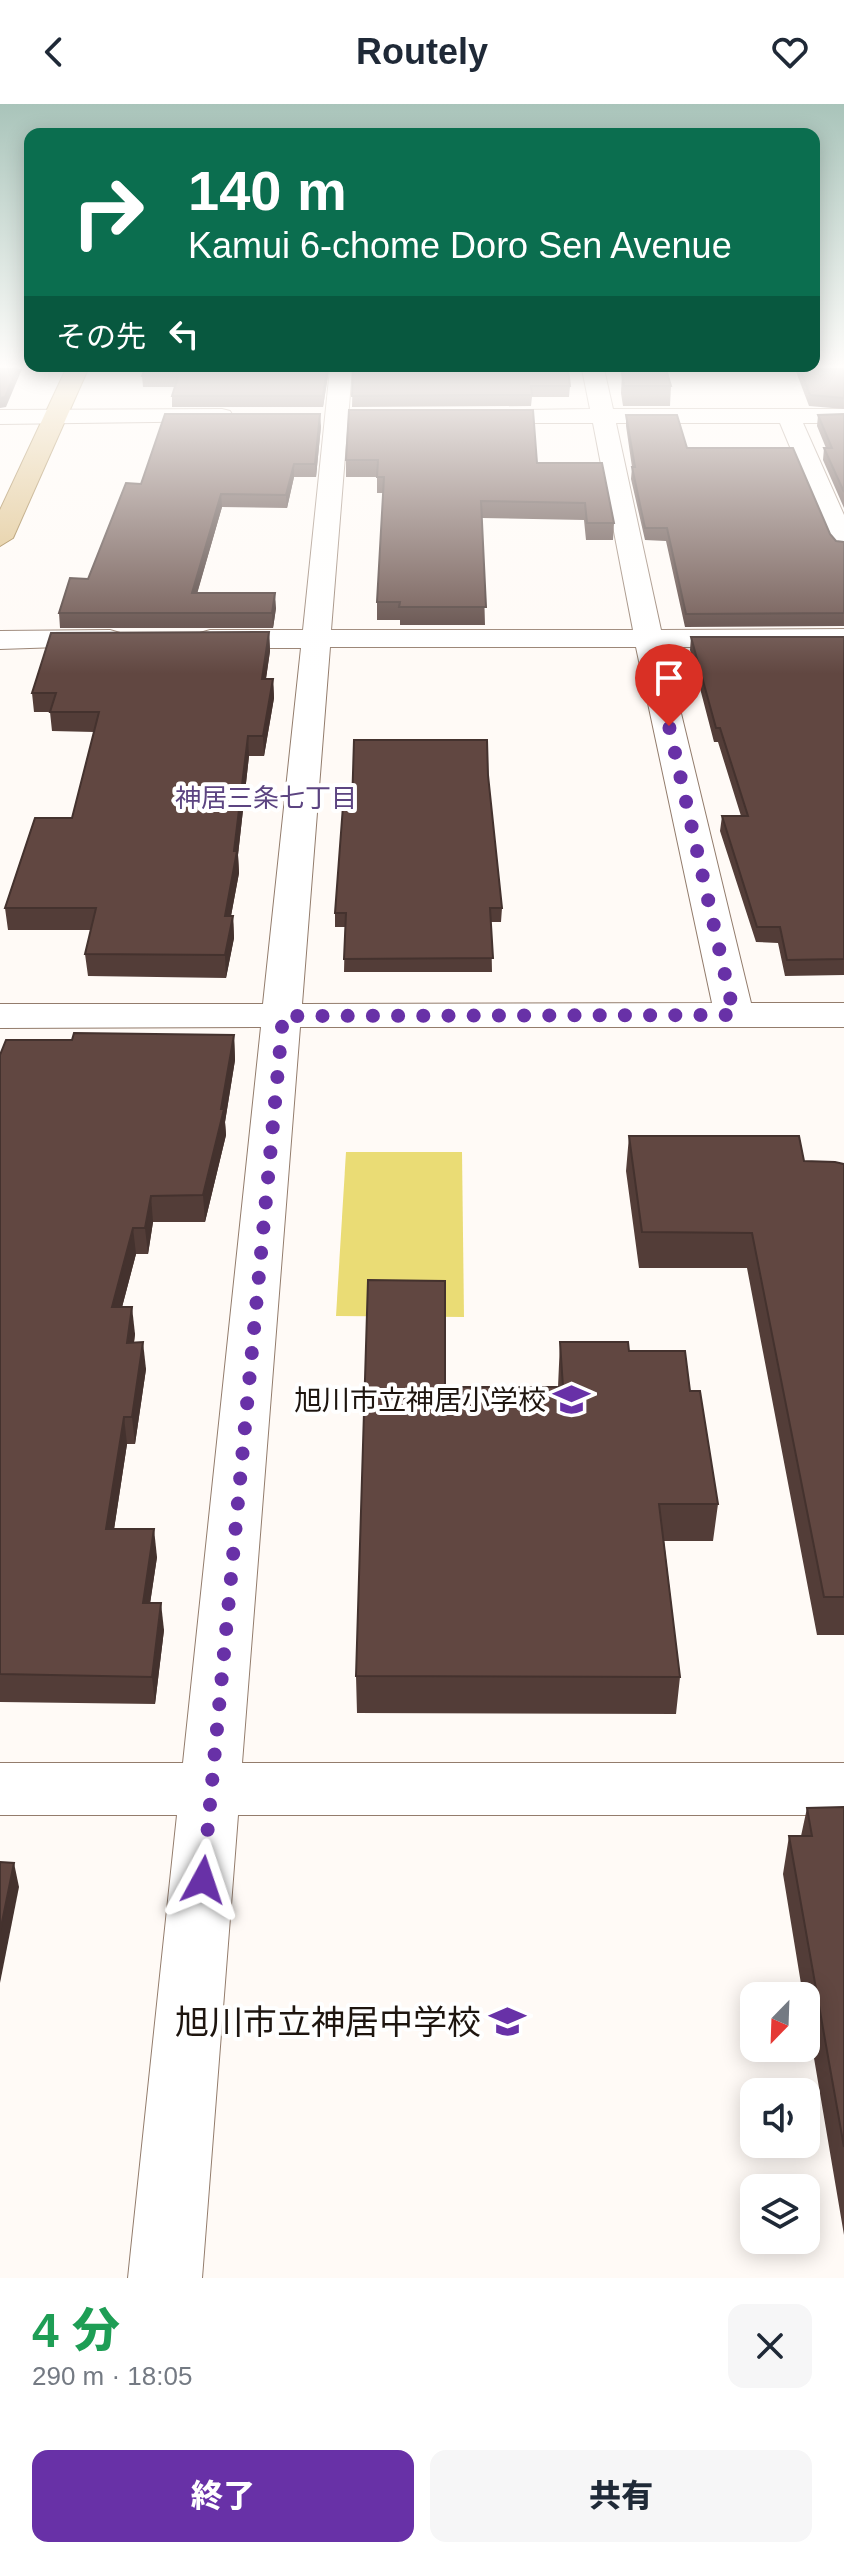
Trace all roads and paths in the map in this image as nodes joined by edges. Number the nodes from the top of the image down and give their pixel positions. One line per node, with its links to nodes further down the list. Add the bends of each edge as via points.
1 (32, 470): 5 (main road)
2 (336, 470): 10 (street)
3 (614, 470): 11 (street)
4 (812, 470): 6 (street)
5 (0, 538)
6 (844, 545)
7 (844, 638): 11 (street)
8 (143, 639): 12 (street)
9 (175, 639): 10 (street)
10 (319, 639): 11 (street); 16 (street)
11 (649, 639): 13 (street)
12 (0, 640)
13 (734, 1015): 14 (street); 16 (street)
14 (844, 1015)
15 (0, 1016): 16 (street)
16 (283, 1016): 17 (street)
17 (211, 1788): 18 (street); 19 (street); 20 (street)
18 (0, 1789)
19 (844, 1789)
20 (165, 2278)

